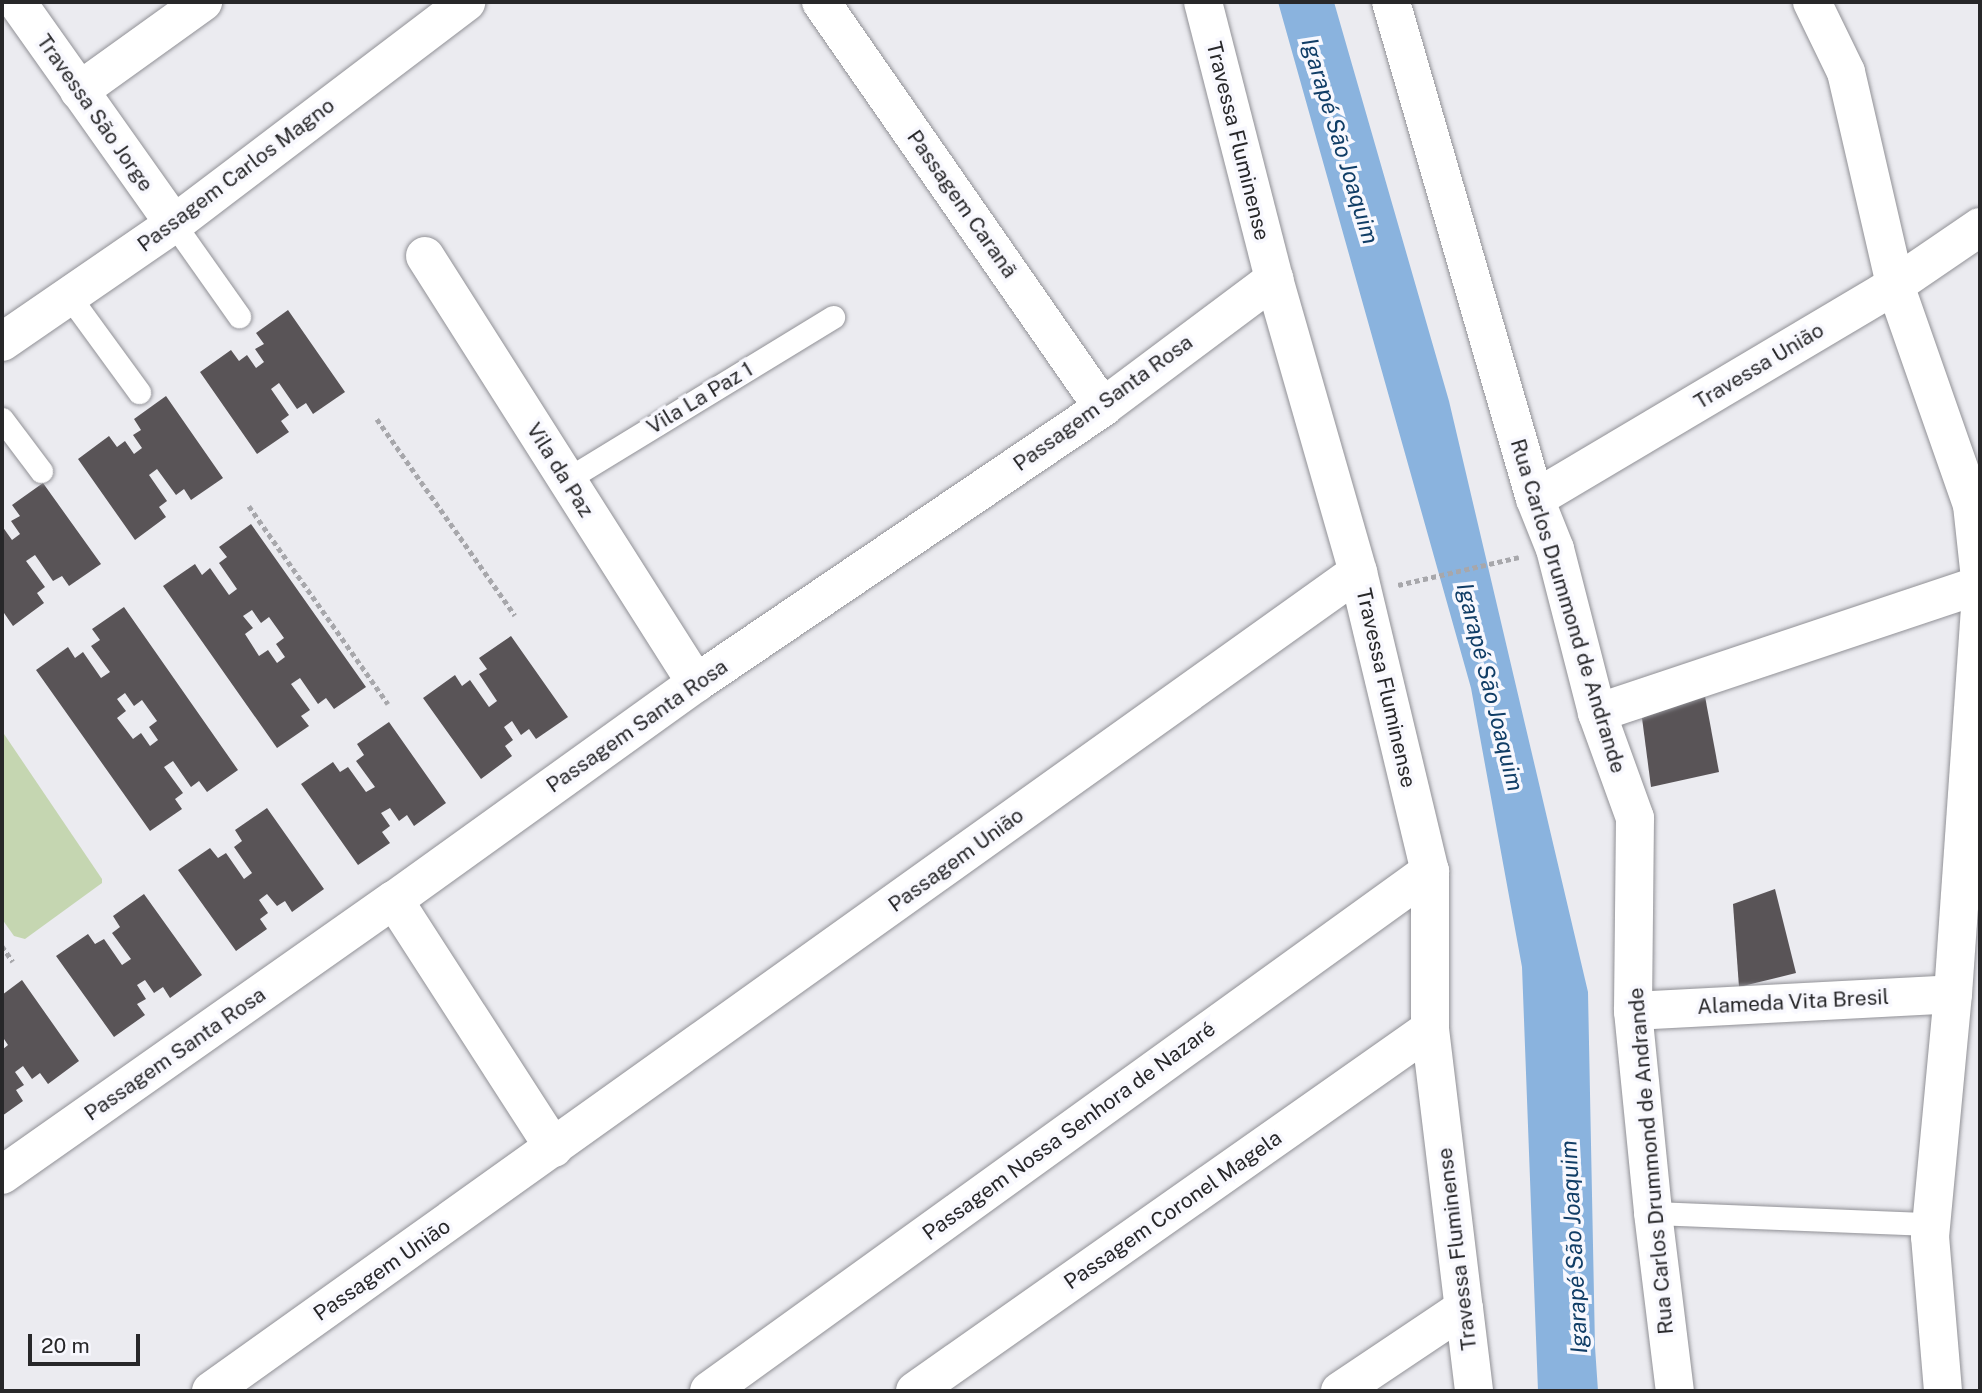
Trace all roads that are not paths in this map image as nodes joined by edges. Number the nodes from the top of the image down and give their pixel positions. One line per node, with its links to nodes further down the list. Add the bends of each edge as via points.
1 (203, 2): 8 (street)
2 (466, 2): 9 (street, Passagem Carlos Magno)
3 (821, 2): 19 (street, Passagem Caranã)
4 (1203, 2): 12 (street, Travessa Fluminense)
5 (1391, 2): 23 (street, Rua Carlos Drummond de Andrande)
6 (1812, 2): 13 (street, via 1846,72)
7 (16, 20): 8 (street, Travessa São Jorge)
8 (79, 91): 9 (street, Travessa São Jorge)
9 (174, 224): 14 (street, Passagem Carlos Magno); 15 (lane)
10 (1980, 227): 13 (street, Travessa União)
11 (425, 256): 22 (street, Vila da Paz)
12 (1273, 279): 19 (street, Passagem Santa Rosa); 25 (street, Travessa Fluminense)
13 (1895, 285): 23 (street, Travessa União); 24 (street, via 1972,505)
14 (69, 296): 17 (street, Passagem Carlos Magno); 18 (lane)
15 (239, 316)
16 (833, 317): 22 (lane, Vila La Paz 1)
17 (2, 342)
18 (139, 393)
19 (1103, 407): 28 (street, Passagem Santa Rosa)
20 (2, 419): 21 (lane)
21 (41, 471)
22 (566, 480): 28 (street, Vila da Paz)
23 (1535, 499): 29 (street, Rua Carlos Drummond de Andrande, via 1555,549)
24 (1980, 579)
25 (1361, 582): 30 (street, Travessa Fluminense); 35 (street, Passagem União)
26 (1980, 585): 29 (street)
27 (1980, 610): 32 (street)
28 (696, 683): 31 (street, Passagem Santa Rosa)
29 (1597, 713): 33 (street, Rua Carlos Drummond de Andrande, via 1635,818)
30 (1430, 871): 34 (street, Travessa Fluminense); 41 (street, Passagem Nossa Senhora de Nazaré)
31 (394, 900): 35 (street); 36 (street, Passagem Santa Rosa)
32 (1953, 994): 33 (street, Alameda Vita Bresil); 38 (street)
33 (1633, 1011): 37 (street, Rua Carlos Drummond de Andrande)
34 (1430, 1029): 39 (street, Travessa Fluminense); 42 (street, Passagem Coronel Magela)
35 (554, 1148): 40 (street, Passagem União)
36 (2, 1175)
37 (1653, 1213): 38 (lane); 45 (street, Rua Carlos Drummond de Andrande)
38 (1931, 1224): 46 (street)
39 (1464, 1308): 43 (street); 44 (street, Travessa Fluminense)
40 (211, 1391)
41 (709, 1391)
42 (915, 1391)
43 (1340, 1391)
44 (1474, 1391)
45 (1675, 1391)
46 (1943, 1391)

